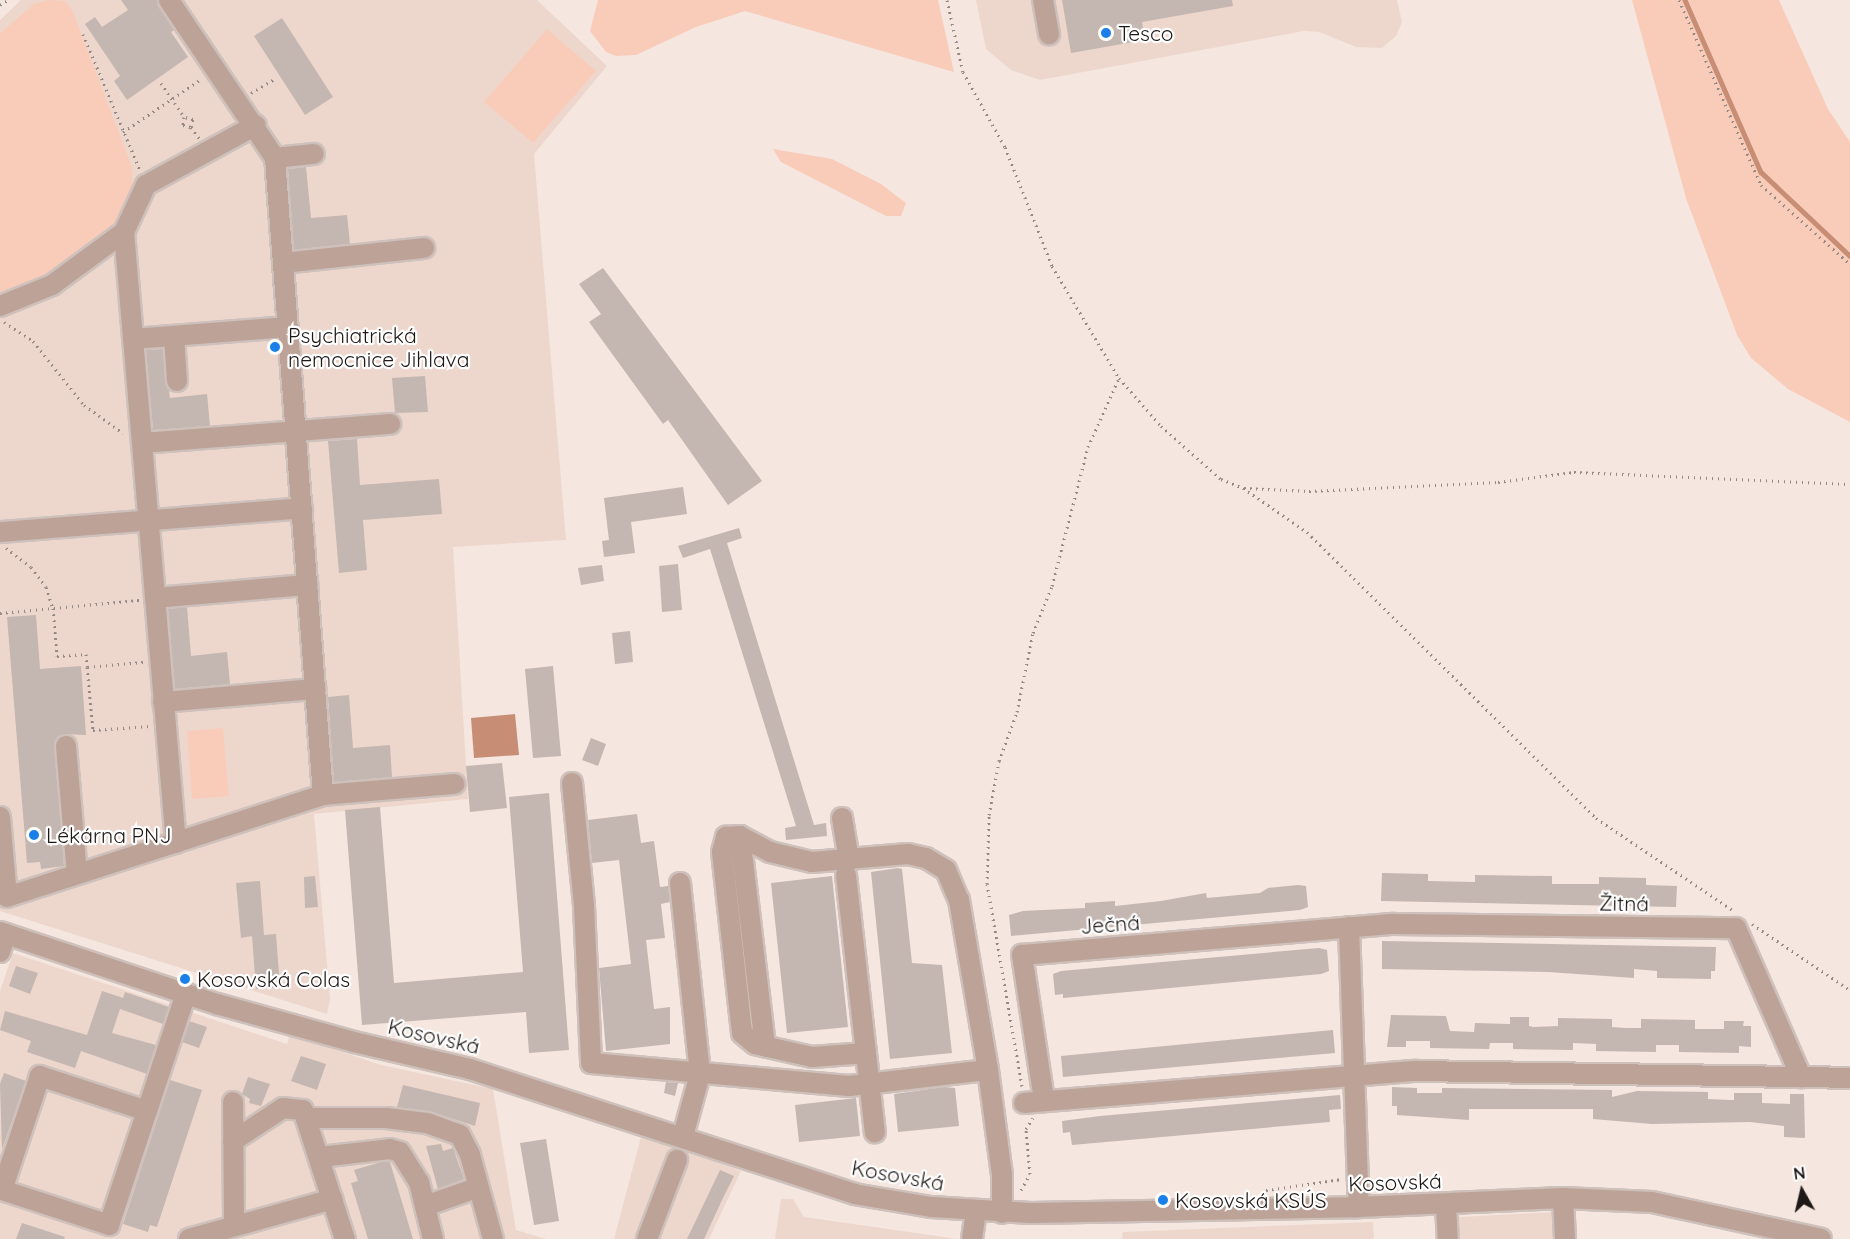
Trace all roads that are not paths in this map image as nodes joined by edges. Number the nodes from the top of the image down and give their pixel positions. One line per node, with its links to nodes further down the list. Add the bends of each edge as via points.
1 (169, 0): 4 (street)
2 (1043, 0): 3 (street)
3 (1049, 34)
4 (256, 125): 6 (street); 7 (street, via 146,185)
5 (314, 154): 6 (street)
6 (275, 158): 9 (street)
7 (124, 232): 10 (street, via 52,285); 13 (street)
8 (424, 248): 9 (street)
9 (283, 263): 11 (street)
10 (0, 306)
11 (288, 327): 12 (street); 16 (street)
12 (174, 336): 13 (street); 14 (street)
13 (133, 339): 17 (street)
14 (177, 381)
15 (390, 424): 16 (street)
16 (296, 433): 17 (street); 18 (street)
17 (142, 443): 19 (street)
18 (302, 508): 19 (street); 21 (street)
19 (148, 520): 20 (street); 22 (street)
20 (0, 532)
21 (308, 585): 22 (street); 23 (street)
22 (155, 598): 24 (street)
23 (315, 689): 24 (street); 28 (street)
24 (164, 702): 31 (street)
25 (66, 746): 33 (street)
26 (572, 783): 41 (street, via 585,906 591,1063)
27 (455, 784): 28 (street)
28 (323, 795): 31 (street)
29 (0, 817): 35 (street)
30 (842, 818): 32 (street)
31 (176, 843): 33 (street)
32 (848, 867): 39 (street); 39 (street, via 770,852 740,836 726,837 722,852 740,1020 748,1040 812,1057); 40 (street, via 908,854 937,863 952,879)
33 (77, 874): 35 (street)
34 (680, 883): 41 (street)
35 (3, 896)
36 (1349, 927): 42 (street); 42 (street, Ječná, via 1022,955 1034,1101); 43 (street, Žitná, via 1394,924 1736,928)
37 (2, 939): 38 (street, Kosovská)
38 (186, 993): 47 (street); 50 (street, Kosovská, via 354,1042 470,1069)
39 (866, 1053): 45 (street)
40 (988, 1070): 45 (street); 61 (street, via 1002,1175)
41 (700, 1074): 45 (street); 50 (street)
42 (1356, 1076): 43 (street, via 1415,1071); 59 (street)
43 (1801, 1077): 44 (street)
44 (1850, 1078)
45 (869, 1085): 49 (street)
46 (232, 1102): 51 (street)
47 (147, 1111): 63 (street); 63 (street, via 40,1076 2,1190)
48 (308, 1118): 51 (street, via 303,1110 283,1108); 52 (street); 54 (street, via 386,1118 446,1129 465,1142)
49 (875, 1132)
50 (683, 1136): 60 (street, Kosovská, via 854,1194)
51 (233, 1141): 62 (street)
52 (320, 1157): 55 (street); 58 (street, via 390,1149 400,1152 413,1167)
53 (677, 1160): 68 (street)
54 (476, 1188): 58 (street); 67 (street)
55 (333, 1198): 62 (street); 65 (street)
56 (1563, 1198): 57 (street, Kosovská); 71 (street); 72 (street, Kosovská, via 1652,1202)
57 (1446, 1205): 59 (street, Kosovská); 70 (street)
58 (425, 1206): 66 (street)
59 (1359, 1207): 61 (street, Kosovská)
60 (976, 1211): 61 (street, Kosovská); 69 (street)
61 (1002, 1213)
62 (234, 1226): 64 (street)
63 (113, 1232)
64 (189, 1239)
65 (345, 1239)
66 (433, 1239)
67 (493, 1239)
68 (647, 1239)
69 (972, 1239)
70 (1448, 1239)
71 (1565, 1239)
72 (1821, 1239)

